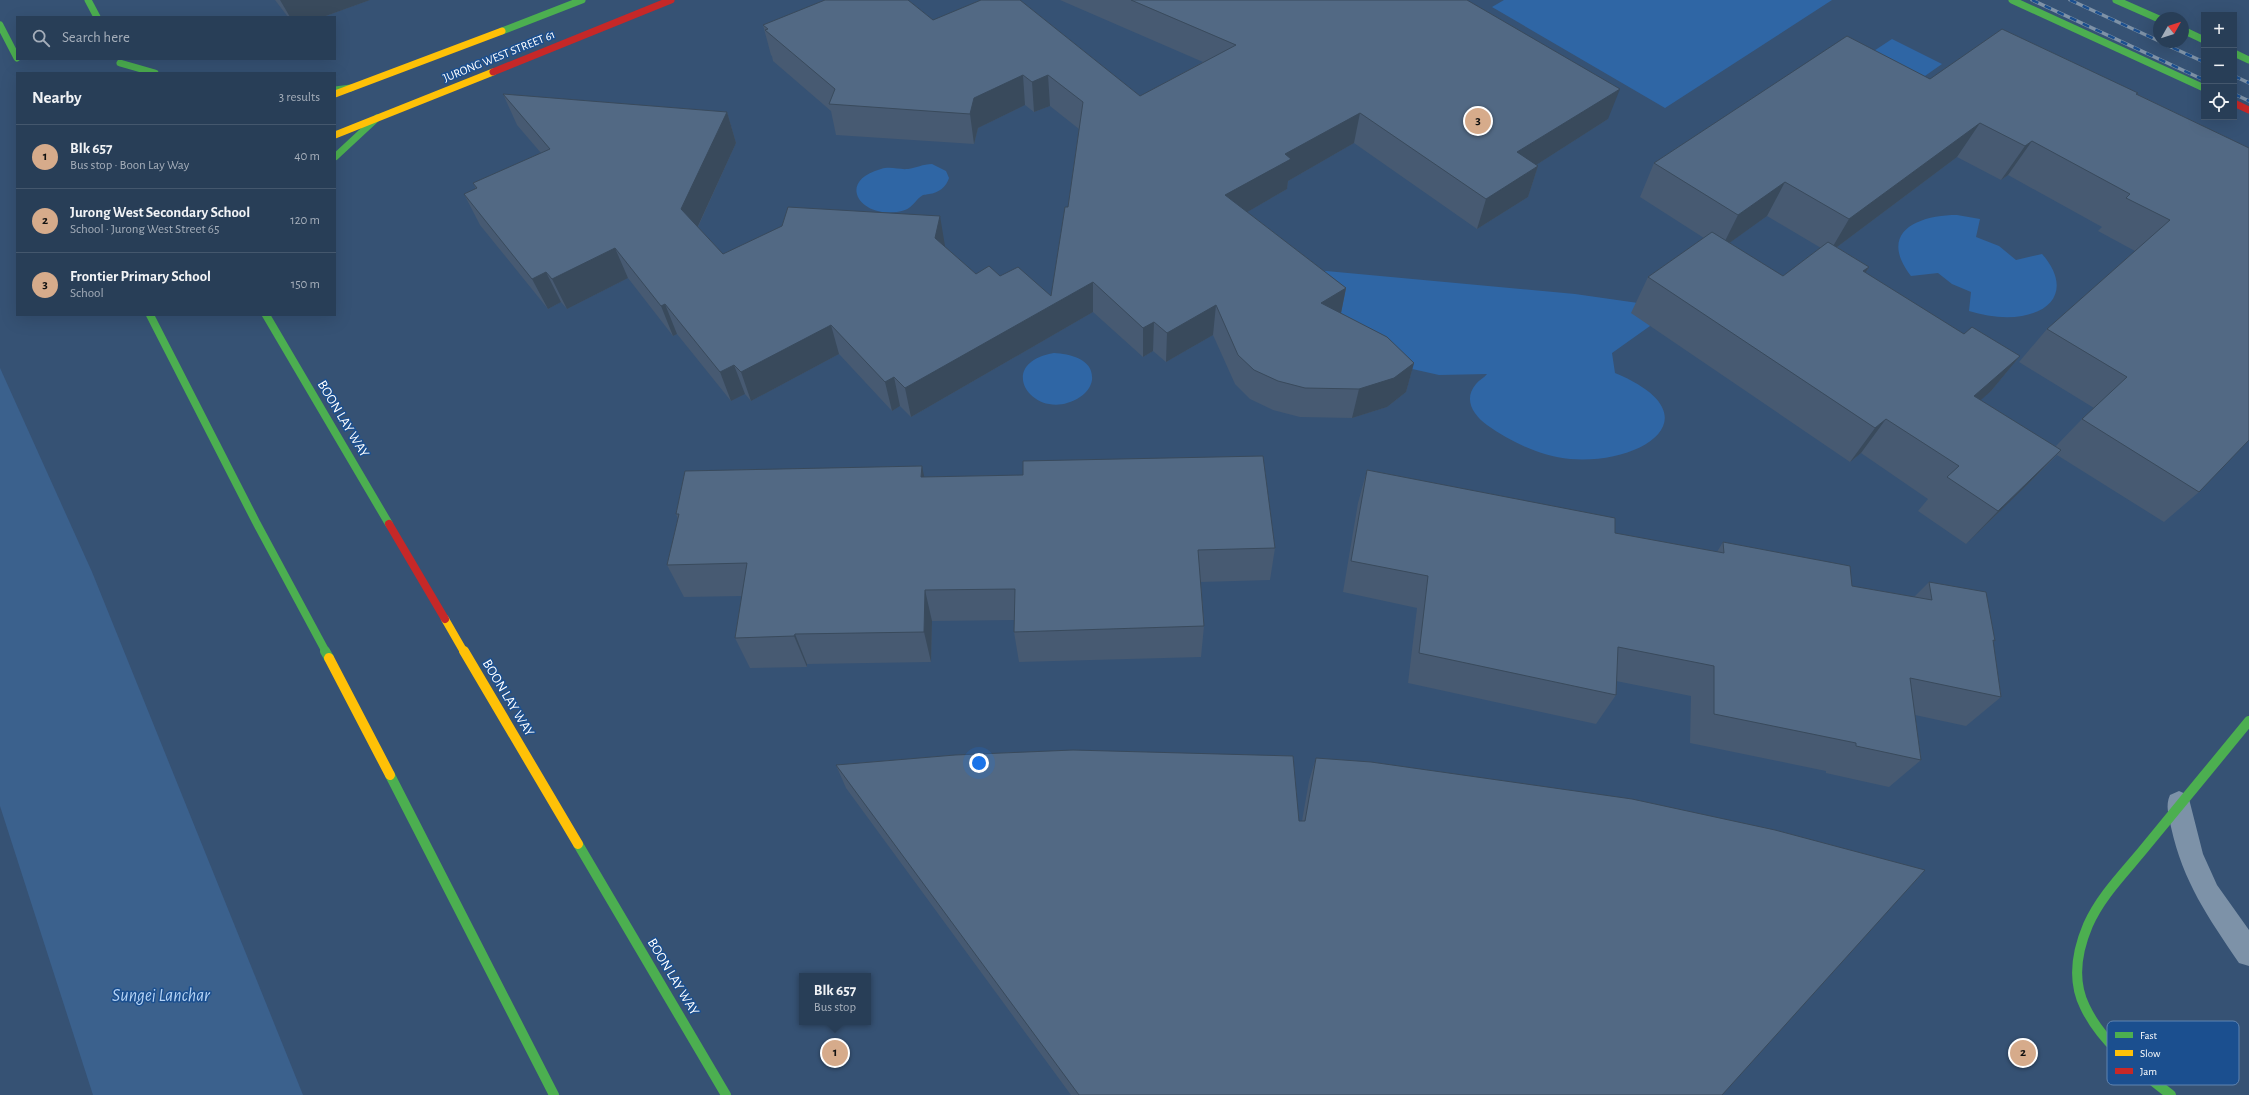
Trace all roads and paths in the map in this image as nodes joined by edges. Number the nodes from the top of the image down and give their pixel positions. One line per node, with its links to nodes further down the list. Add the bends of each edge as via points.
1 (88, 0): 6 (main road)
2 (582, 0): 18 (main road, JURONG WEST STREET 61)
3 (671, 0): 23 (main road, JURONG WEST STREET 61)
4 (2012, 0): 17 (main road)
5 (2116, 0): 7 (main road)
6 (96, 16)
7 (2153, 17)
8 (0, 25): 11 (main road)
9 (2189, 33): 10 (main road)
10 (2201, 39)
11 (16, 55)
12 (2237, 55): 13 (main road)
13 (2249, 60)
14 (119, 61): 15 (main road); 16 (main road)
15 (124, 72)
16 (152, 72)
17 (2201, 87)
18 (351, 88): 19 (main road); 20 (main road, JURONG WEST STREET 61)
19 (336, 90)
20 (336, 94)
21 (2237, 104): 22 (main road)
22 (2249, 110)
23 (377, 118): 24 (main road, JURONG WEST STREET 61); 25 (main road)
24 (336, 135)
25 (336, 156)
26 (151, 316): 33 (main road)
27 (267, 316): 34 (main road, BOON LAY WAY)
28 (2249, 721): 29 (main road)
29 (2179, 803): 30 (street, via 2190,855 2208,894); 31 (main road, via 2107,894 2085,930 2075,967 2081,1001 2098,1031)
30 (2249, 953)
31 (2107, 1040)
32 (2158, 1085): 35 (main road)
33 (554, 1095)
34 (726, 1095)
35 (2171, 1095)

